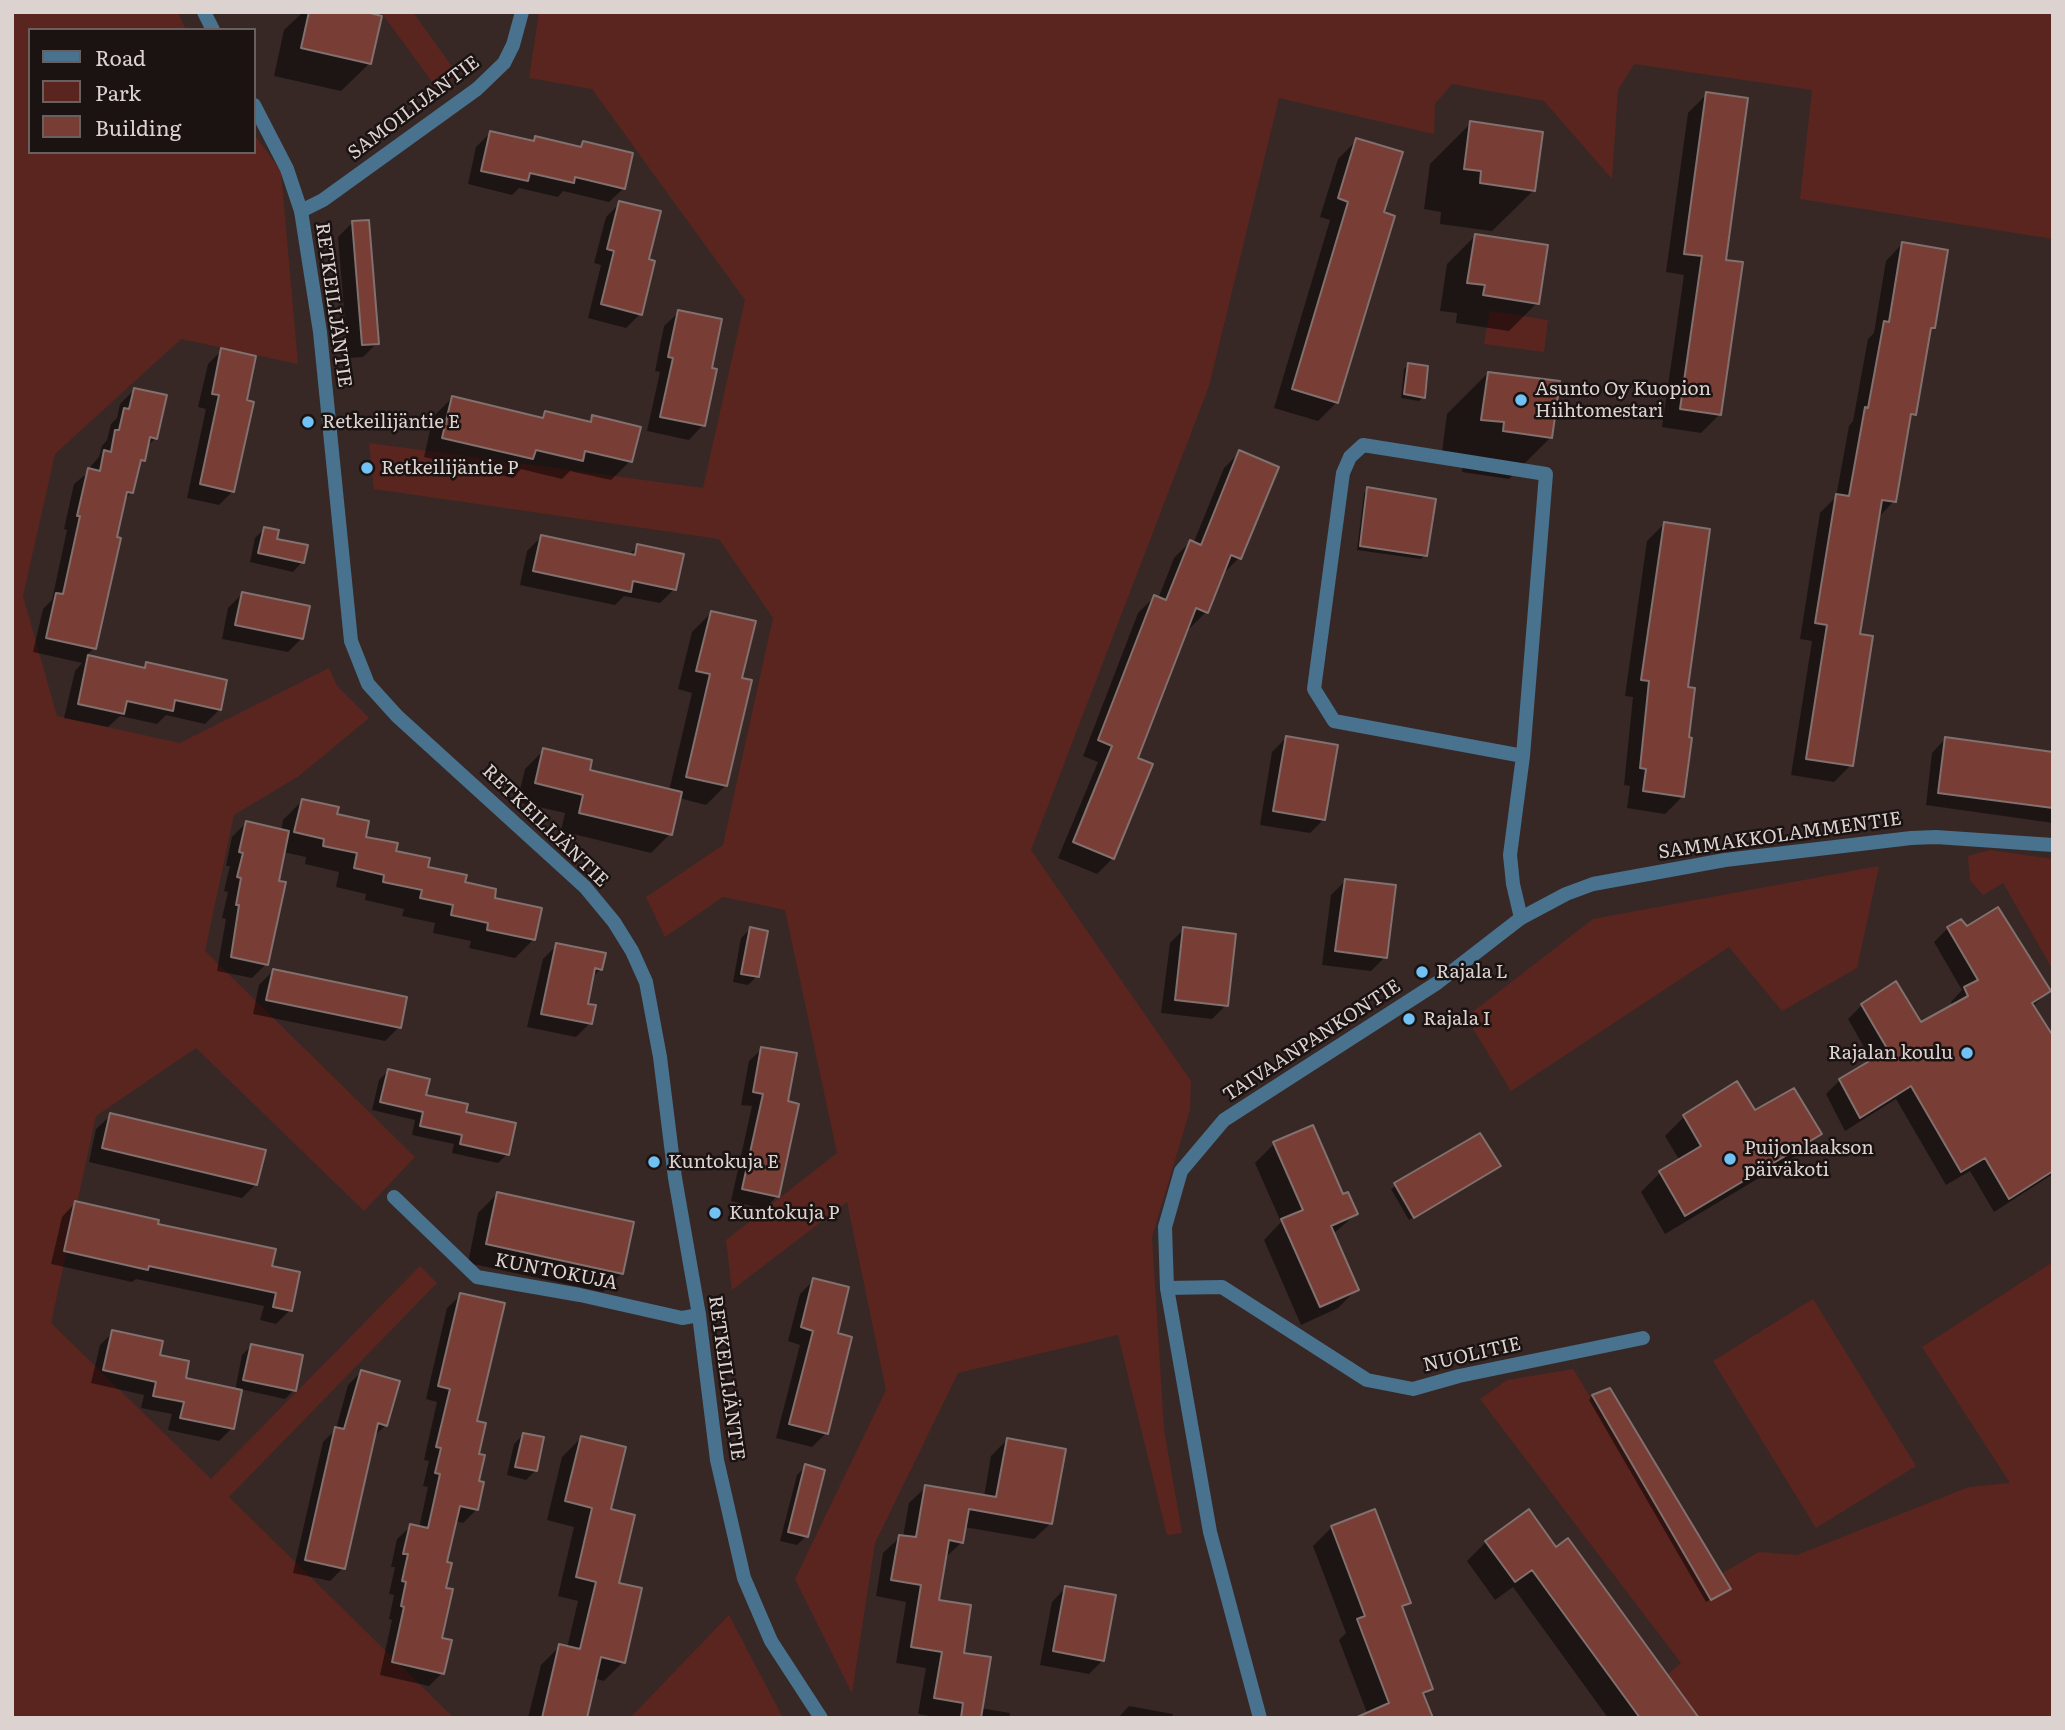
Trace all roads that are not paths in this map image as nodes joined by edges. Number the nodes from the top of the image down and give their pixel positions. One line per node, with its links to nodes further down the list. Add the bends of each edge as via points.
1 (204, 12): 3 (street)
2 (522, 12): 5 (street, SAMOILIJANTIE, via 503,63 477,89)
3 (212, 28)
4 (256, 109): 5 (street, RETKEILIJÄNTIE, via 287,169)
5 (301, 211): 11 (street, RETKEILIJÄNTIE, via 320,332 351,641 375,692 585,887 632,951 646,982 660,1057)
6 (1522, 756): 6 (street, via 1546,474 1363,444 1343,473 1314,689 1334,720); 8 (street, via 1510,855)
7 (2053, 845): 8 (street, SAMMAKKOLAMMENTIE, via 1911,838 1725,860 1592,884)
8 (1521, 918): 10 (street, TAIVAANPANKONTIE, via 1437,983 1224,1120 1181,1171 1165,1227)
9 (394, 1197): 11 (street, KUNTOKUJA, via 477,1277 682,1318)
10 (1167, 1288): 12 (street, NUOLITIE, via 1222,1287 1367,1380 1413,1389); 14 (street, TAIVAANPANKONTIE, via 1210,1532)
11 (699, 1315): 13 (street, RETKEILIJÄNTIE, via 717,1460 744,1578 771,1641)
12 (1643, 1338)
13 (821, 1718)
14 (1260, 1718)

